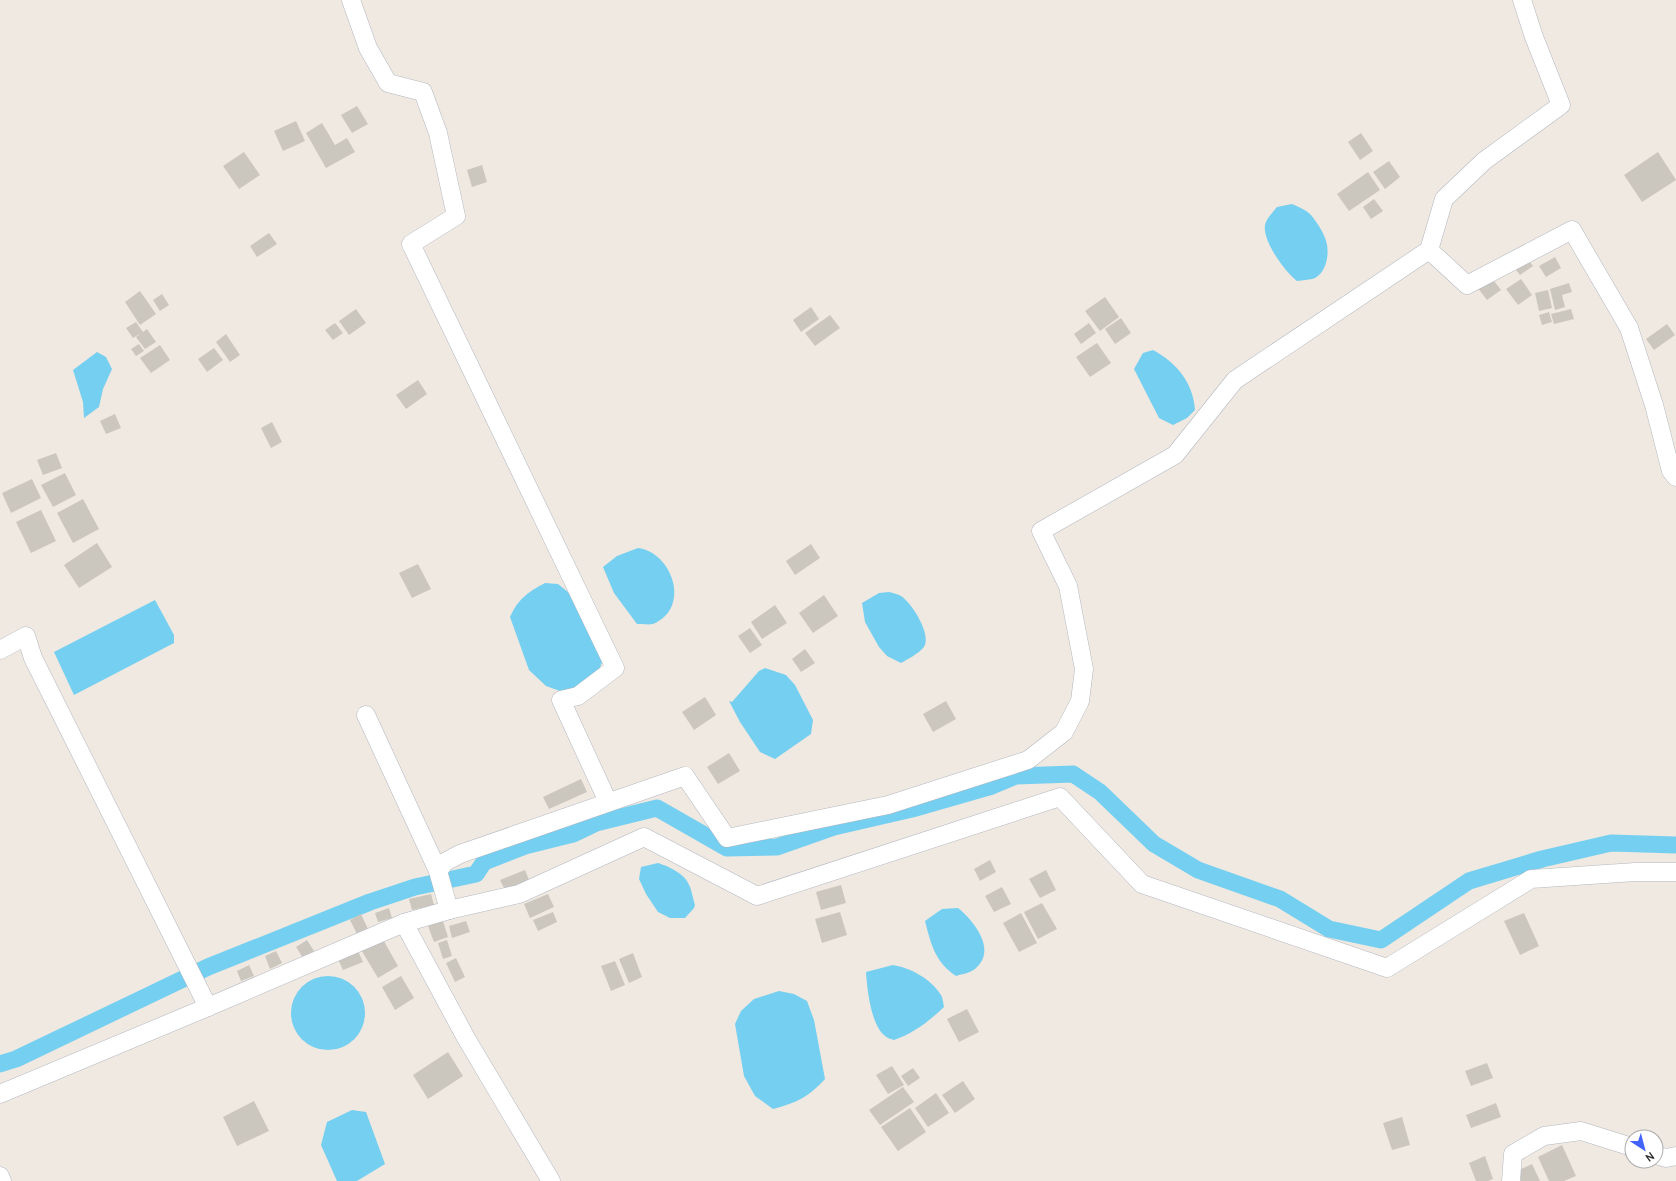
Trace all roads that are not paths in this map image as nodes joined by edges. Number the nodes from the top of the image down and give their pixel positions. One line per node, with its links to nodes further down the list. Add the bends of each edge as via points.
1 (351, 0): 7 (street, via 368,48 388,83 423,92 438,133 456,216 411,244 615,668 578,696 562,700)
2 (1522, 0): 3 (street, via 1561,105 1484,161 1444,199)
3 (1429, 250): 4 (street, via 1467,285 1572,230 1629,328 1654,405 1671,471); 7 (street, via 1235,380 1175,455 1041,531 1068,586 1084,670 1080,701 1064,732 1028,760 888,805 727,838 686,776)
4 (1676, 478)
5 (0, 650): 12 (street, via 26,636 33,658)
6 (366, 715): 8 (street)
7 (608, 802): 8 (street, via 460,854 445,862)
8 (438, 871): 10 (street)
9 (1676, 872): 10 (street, via 1531,879 1387,968 1142,884 1060,797 756,896 644,837 519,894)
10 (449, 907): 11 (street)
11 (404, 923): 12 (street); 19 (street, via 466,1038)
12 (208, 1007): 13 (street)
13 (0, 1094)
14 (1624, 1144): 20 (street, via 1581,1131 1544,1136 1513,1154)
15 (1676, 1156): 16 (street)
16 (1664, 1157)
17 (0, 1176): 18 (street)
18 (2, 1181)
19 (551, 1181)
20 (1511, 1181)

